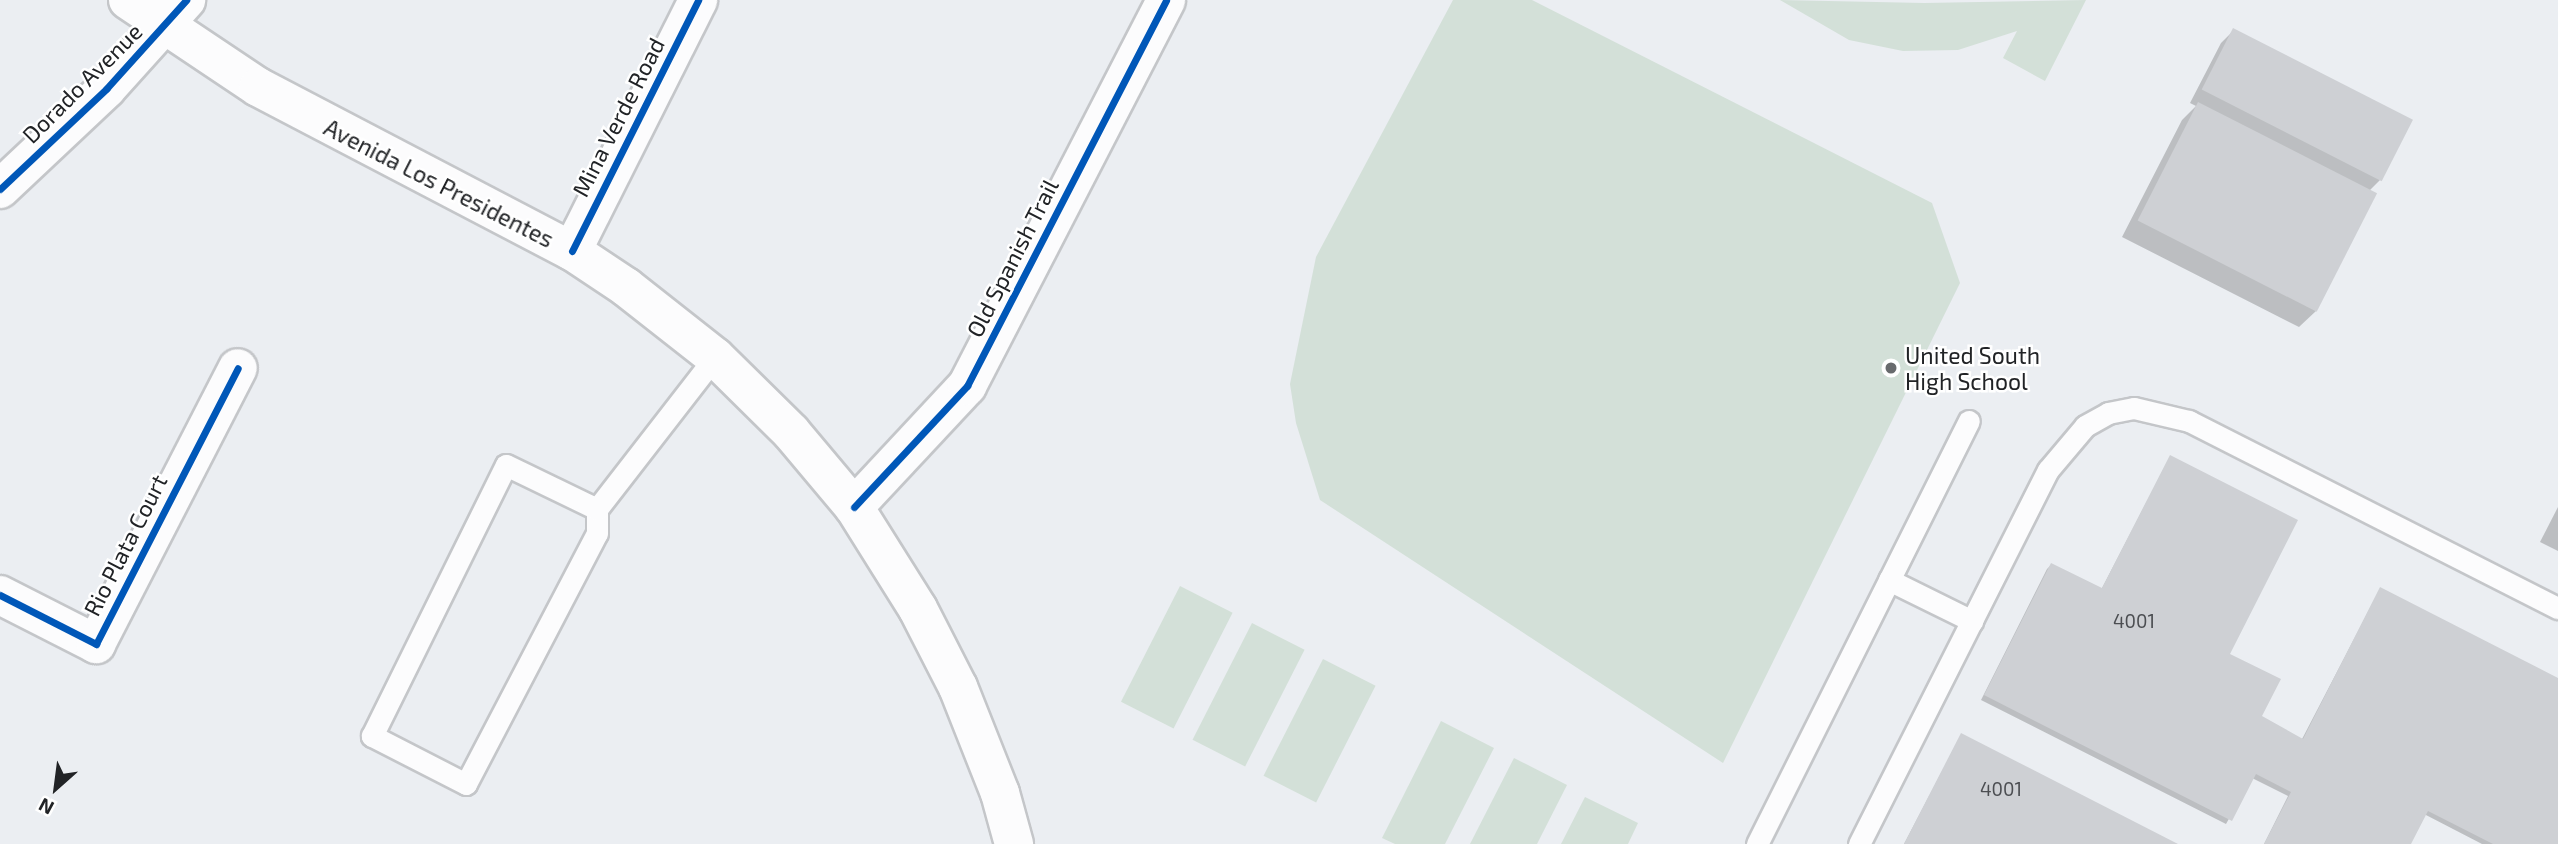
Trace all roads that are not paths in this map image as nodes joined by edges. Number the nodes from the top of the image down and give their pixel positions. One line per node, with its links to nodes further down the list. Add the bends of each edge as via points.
1 (128, 0): 4 (street, Avenida Los Presidentes)
2 (698, 0): 6 (street, Mina Verde Road)
3 (1166, 0): 10 (street, Old Spanish Trail, via 967,386)
4 (176, 13): 5 (street, Dorado Avenue); 6 (street, Avenida Los Presidentes, via 258,87)
5 (0, 189)
6 (572, 251): 7 (street, Avenida Los Presidentes, via 626,286)
7 (715, 357): 10 (street, Avenida Los Presidentes, via 791,432); 11 (lane)
8 (238, 368): 13 (street, Rio Plata Court, via 96,644)
9 (1969, 421): 12 (lane)
10 (854, 507): 16 (street, Avenida Los Presidentes, via 918,609 958,687 1000,793)
11 (597, 509): 11 (lane, via 506,465 372,736 466,784 597,533)
12 (1889, 580): 15 (lane); 17 (lane)
13 (0, 596)
14 (2558, 608): 15 (lane, via 2189,421 2134,408 2085,426 2065,446)
15 (1972, 621): 18 (lane)
16 (1014, 844)
17 (1757, 844)
18 (1859, 844)

